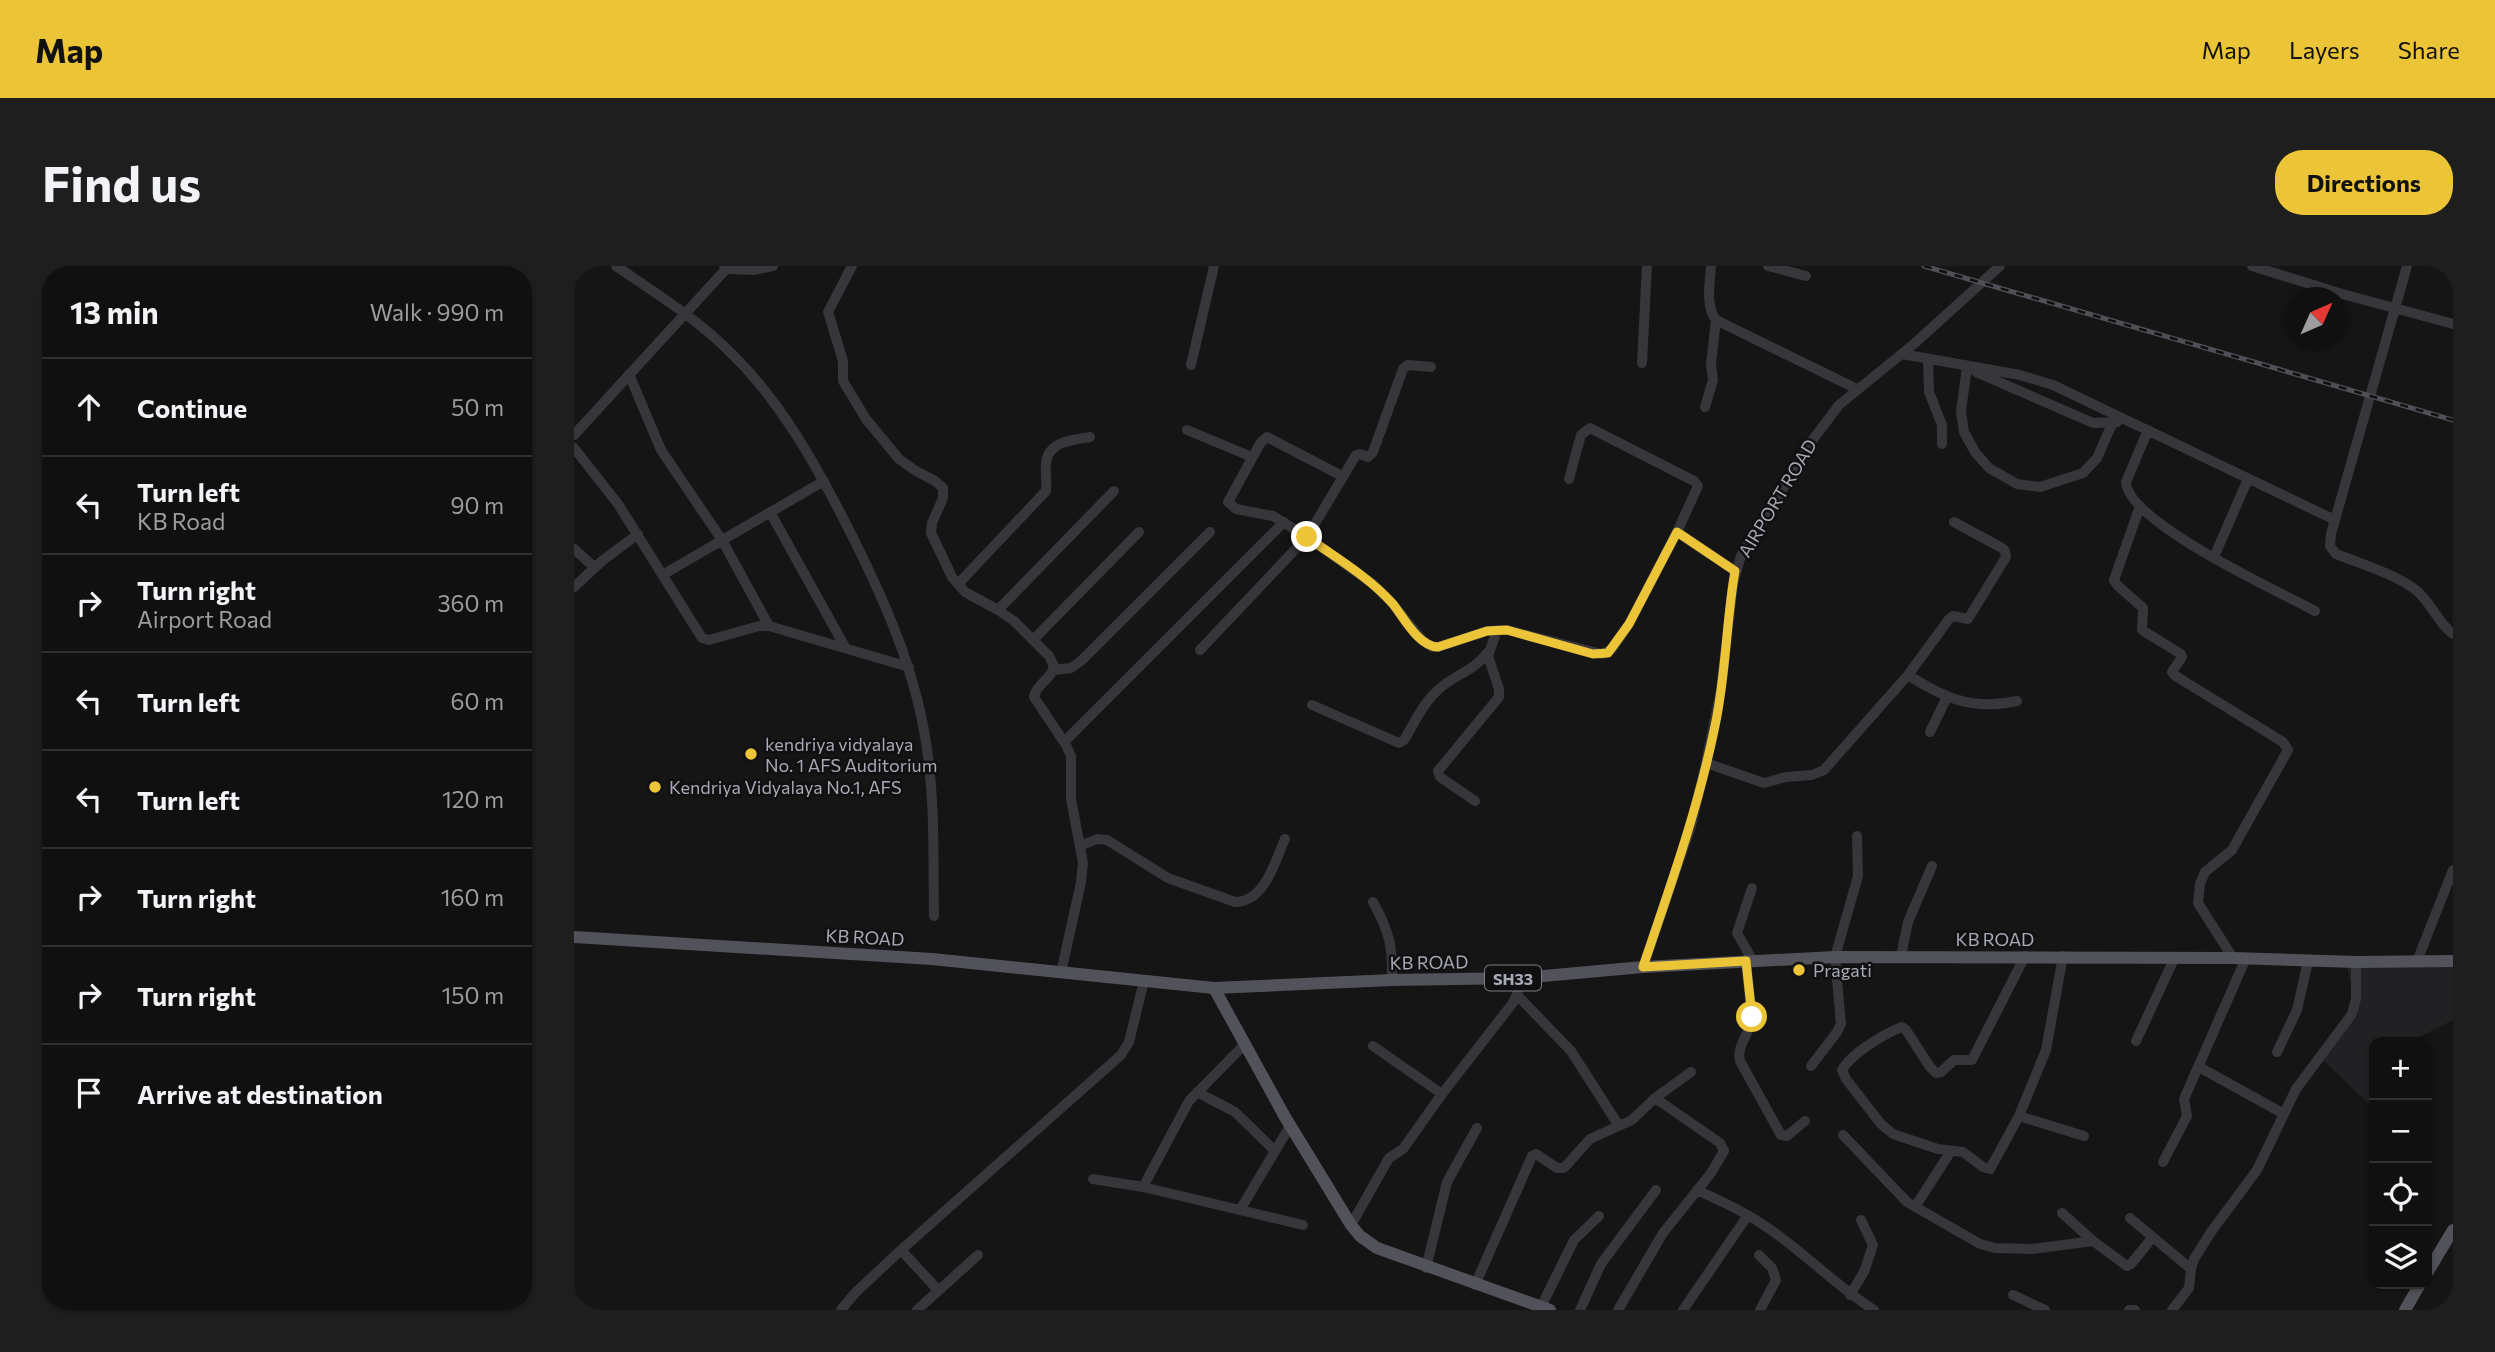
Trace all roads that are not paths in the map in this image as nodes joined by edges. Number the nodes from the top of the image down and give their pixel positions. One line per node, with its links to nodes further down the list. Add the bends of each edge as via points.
1 (616, 266): 15 (street)
2 (773, 266): 11 (street)
3 (852, 266): 57 (street, via 828,313 842,356 843,381 888,447 943,488 931,533)
4 (1214, 266): 21 (street)
5 (1647, 266): 20 (street)
6 (1711, 266): 16 (street, via 1709,301)
7 (1768, 266): 13 (street)
8 (2000, 266): 12 (street, AIRPORT ROAD)
9 (2252, 266): 14 (street)
10 (2407, 266): 14 (street)
11 (725, 268): 15 (street)
12 (1988, 270): 18 (street, AIRPORT ROAD)
13 (1806, 276)
14 (2394, 308): 17 (street); 43 (street)
15 (685, 313): 24 (street); 39 (street, via 735,357 775,404)
16 (1716, 320): 25 (street); 26 (street, via 1713,380)
17 (2453, 324)
18 (1902, 354): 19 (street); 25 (street, AIRPORT ROAD)
19 (1928, 359): 22 (street); 33 (street, via 1930,397 1942,425)
20 (1642, 363)
21 (1191, 365)
22 (1964, 366): 27 (street, via 2020,374 2053,385); 28 (street, via 2093,423); 28 (street, via 1964,432 1989,468 2017,484 2040,487 2083,473 2096,458)
23 (1431, 367): 36 (street, via 1408,365 1403,369 1373,452 1368,457 1356,455)
24 (629, 374): 31 (street); 51 (street, via 661,450)
25 (1857, 389): 55 (street, AIRPORT ROAD, via 1820,429 1747,544)
26 (1705, 407)
27 (2126, 421): 28 (street); 30 (street)
28 (2113, 422)
29 (1187, 430): 35 (street)
30 (2148, 430): 38 (street); 41 (street, via 2126,486)
31 (574, 435)
32 (1090, 437): 57 (street, via 1062,443 1051,451 1046,460 1046,491)
33 (1942, 444)
34 (574, 448): 49 (street)
35 (1252, 457): 36 (street, via 1264,439 1271,438); 44 (street, via 1228,499 1230,505)
36 (1342, 476): 50 (street)
37 (1569, 479): 47 (street, via 1583,431 1600,431 1696,483 1697,491)
38 (2248, 479): 43 (street); 53 (street)
39 (824, 481): 42 (street); 68 (street, via 888,610)
40 (1114, 491): 59 (street)
41 (2140, 506): 53 (street, via 2172,533); 92 (street, via 2114,580 2143,608 2142,630 2181,654 2174,676 2283,742 2288,750 2232,850 2205,872 2197,896 2202,910)
42 (770, 512): 51 (street); 65 (street)
43 (2335, 520): 63 (street, via 2332,550 2417,591)
44 (1284, 522): 50 (street); 75 (street)
45 (1954, 522): 70 (street, via 2003,548 2006,556 1968,618 1949,619)
46 (1210, 532): 69 (street, via 1081,661)
47 (1677, 532): 55 (street); 62 (street, via 1629,624 1608,653 1593,654 1517,631)
48 (1139, 533): 64 (street)
49 (638, 534): 54 (street); 56 (street)
50 (1307, 537): 62 (street, via 1373,584 1427,644 1438,647); 66 (street)
51 (722, 540): 56 (street); 61 (street)
52 (574, 549): 54 (street)
53 (2214, 557): 60 (street)
54 (594, 567): 58 (street)
55 (1735, 571): 76 (street, AIRPORT ROAD, via 1721,690)
56 (664, 574): 61 (street, via 705,640)
57 (958, 584): 59 (street)
58 (574, 587)
59 (999, 610): 64 (street)
60 (2315, 611)
61 (769, 626): 65 (street)
62 (1497, 630): 67 (street)
63 (2453, 634)
64 (1033, 640): 69 (street, via 1053,662)
65 (845, 647): 68 (street)
66 (1200, 650)
67 (1488, 652): 73 (street, via 1476,666 1432,696 1401,742); 77 (street, via 1499,697 1438,771)
68 (908, 667): 85 (street, via 928,758)
69 (1054, 670): 75 (street, via 1034,697)
70 (1908, 676): 71 (street); 76 (street, via 1819,773 1765,783)
71 (1947, 697): 72 (street, via 1990,705); 74 (street)
72 (2017, 701)
73 (1312, 705)
74 (1930, 732)
75 (1064, 742): 80 (street, via 1071,756 1071,799)
76 (1706, 763): 98 (street, AIRPORT ROAD, via 1691,827)
77 (1475, 801)
78 (1857, 836): 90 (street, via 1858,876)
79 (1285, 839): 80 (street, via 1261,887 1241,902 1168,878 1107,840)
80 (1080, 846): 99 (street, via 1081,882)
81 (1932, 866): 87 (street, via 1912,913)
82 (2453, 870): 95 (street)
83 (1752, 888): 93 (street, via 1737,933)
84 (1373, 902): 101 (street, via 1392,946)
85 (934, 916)
86 (574, 937): 99 (main road, KB ROAD / SH33, via 932,958)
87 (1901, 956): 88 (main road, KB ROAD / SH33); 90 (main road, KB ROAD / SH33)
88 (2025, 956): 89 (main road, KB ROAD / SH33); 124 (street, via 1972,1060 1954,1060 1936,1073 1902,1027 1854,1056 1842,1070 1887,1130)
89 (2063, 956): 91 (main road, KB ROAD / SH33); 116 (street, via 2049,1042)
90 (1835, 957): 93 (main road, KB ROAD / SH33); 109 (street, via 1841,1024)
91 (2175, 957): 92 (main road, KB ROAD / SH33); 105 (street)
92 (2239, 958): 94 (main road, KB ROAD / SH33); 110 (street)
93 (1750, 961): 98 (main road, KB ROAD / SH33); 117 (street, via 1751,1025 1739,1051 1740,1061 1781,1135 1787,1136)
94 (2308, 961): 97 (main road, KB ROAD / SH33); 108 (street, via 2297,1010)
95 (2417, 961): 96 (main road, KB ROAD / SH33); 97 (main road, KB ROAD / SH33)
96 (2453, 961)
97 (2356, 962): 115 (street, via 2352,1014 2300,1083)
98 (1643, 967): 100 (main road, KB ROAD / SH33)
99 (1061, 973): 102 (main road, KB ROAD / SH33)
100 (1521, 978): 101 (main road, KB ROAD / SH33); 104 (street)
101 (1392, 980): 103 (main road, KB ROAD / SH33)
102 (1144, 981): 103 (main road, KB ROAD / SH33); 142 (street, via 1129,1042 1121,1055)
103 (1214, 988): 106 (main road)
104 (1517, 996): 113 (street); 119 (street, via 1570,1051)
105 (2136, 1041)
106 (1244, 1045): 112 (street); 118 (main road)
107 (1373, 1046): 113 (street)
108 (2277, 1052)
109 (1811, 1066)
110 (2199, 1067): 115 (street); 125 (street, via 2184,1102 2187,1116)
111 (1690, 1072): 114 (street)
112 (1197, 1092): 123 (street, via 1235,1112); 127 (street, via 1181,1113)
113 (1442, 1094): 137 (street, via 1403,1149 1389,1158)
114 (1655, 1098): 119 (street); 128 (street, via 1724,1148)
115 (2284, 1114): 147 (street, via 2257,1170 2211,1232)
116 (2019, 1116): 122 (street); 124 (street, via 1990,1169 1963,1152)
117 (1805, 1121)
118 (1290, 1126): 123 (street); 137 (main road)
119 (1619, 1126): 148 (street, via 1590,1139 1564,1168 1532,1156)
120 (1477, 1128): 146 (street, via 1447,1182)
121 (1843, 1135): 130 (street)
122 (2084, 1136)
123 (1275, 1151): 131 (street)
124 (1951, 1151): 130 (street)
125 (2163, 1162)
126 (1093, 1179): 127 (street)
127 (1143, 1188): 131 (street)
128 (1697, 1189): 133 (street); 157 (street, via 1663,1233)
129 (1656, 1190): 156 (street, via 1601,1264)
130 (1915, 1207): 141 (street, via 1989,1247 2032,1249)
131 (1240, 1210): 138 (street)
132 (2062, 1213): 141 (street)
133 (1748, 1215): 151 (street); 158 (street)
134 (1599, 1216): 153 (street, via 1574,1240)
135 (2130, 1218): 140 (street)
136 (1861, 1220): 151 (street, via 1873,1245)
137 (1351, 1225): 146 (main road, via 1377,1248)
138 (1303, 1226)
139 (2453, 1230): 145 (main road)
140 (2152, 1238): 141 (street, via 2129,1266); 147 (street)
141 (2093, 1241)
142 (901, 1250): 150 (street); 154 (street)
143 (978, 1255): 150 (street)
144 (1759, 1255): 159 (street, via 1776,1280)
145 (2432, 1265)
146 (1426, 1268): 148 (main road)
147 (2191, 1269): 164 (street, via 2189,1288)
148 (1475, 1284): 153 (main road)
149 (2417, 1289): 165 (main road)
150 (938, 1290): 155 (street)
151 (1850, 1295): 160 (street)
152 (2013, 1295): 161 (street)
153 (1546, 1308)
154 (841, 1310)
155 (917, 1310)
156 (1580, 1310)
157 (1618, 1310)
158 (1683, 1310)
159 (1760, 1310)
160 (1874, 1310)
161 (2045, 1310)
162 (2129, 1310): 163 (street)
163 (2135, 1310)
164 (2172, 1310)
165 (2405, 1310)

